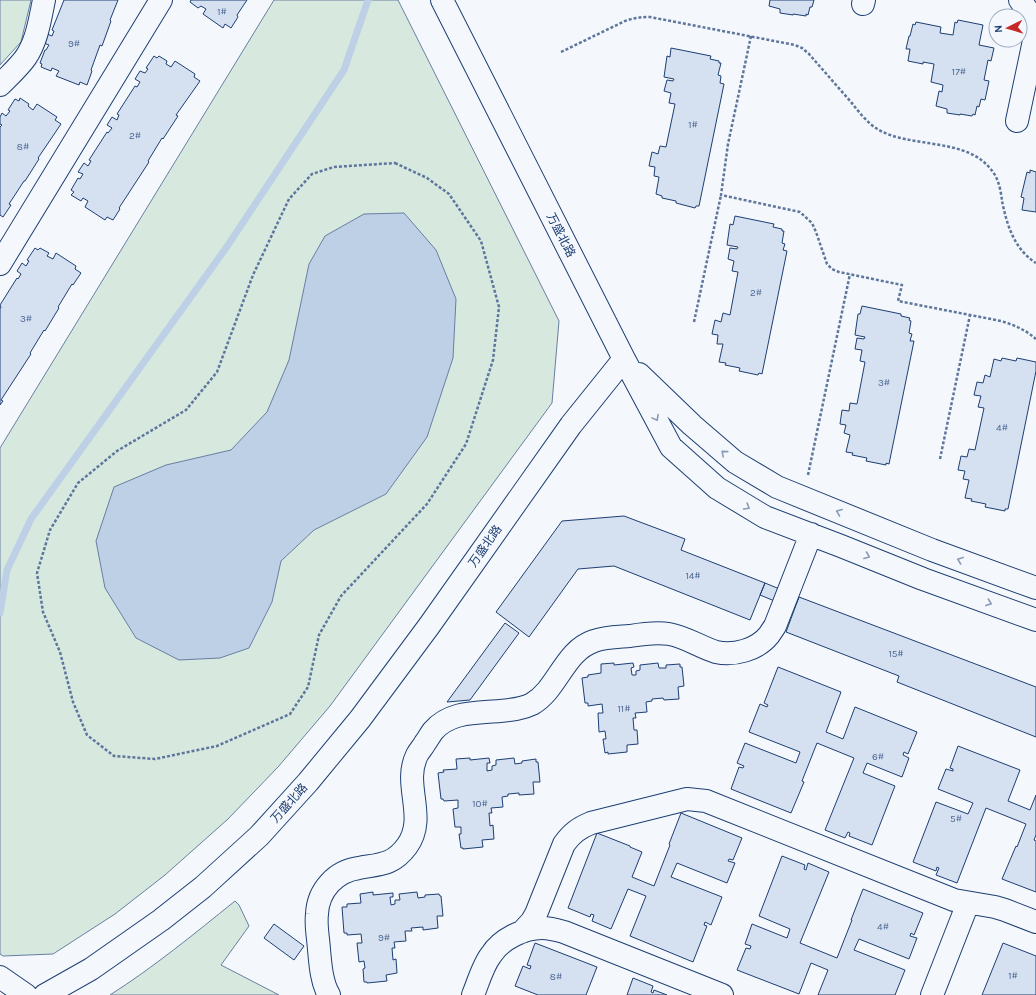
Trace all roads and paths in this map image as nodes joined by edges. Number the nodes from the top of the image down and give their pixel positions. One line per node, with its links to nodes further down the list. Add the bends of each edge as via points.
1 (44, 0): 9 (street, via 31,48 22,62)
2 (161, 0): 14 (street)
3 (442, 0): 19 (street, 万盛北路)
4 (1020, 0): 5 (street)
5 (1036, 22)
6 (1036, 30): 10 (street)
7 (751, 36): 8 (path, via 641,17 624,21); 12 (path, via 728,144); 13 (path, via 802,48 878,130 898,137 954,148 984,162 994,173 1008,226 1015,240 1029,259)
8 (561, 52)
9 (0, 85)
10 (1017, 121)
11 (395, 163): 11 (path, via 334,167 312,174 289,199 253,275 217,372 186,410 117,451 78,483 50,530 37,573 43,612 60,652 73,702 87,735 114,756 155,759 217,746 290,714 308,687 319,635 341,596 427,504 466,444 493,360 499,307 481,241 449,194 427,178)
12 (722, 195): 15 (path, via 800,212 812,223 827,264 832,269); 17 (path)
13 (1036, 263)
14 (0, 264)
15 (850, 274): 16 (path, via 902,285 898,300); 21 (path)
16 (970, 315): 18 (path, via 1013,325); 20 (path)
17 (694, 322)
18 (1036, 339)
19 (624, 359): 21 (street, one-way to 19, via 777,487 735,462 692,425); 22 (street, one-way to 22, via 671,447 717,488 765,517); 32 (street, 万盛北路, via 571,425 360,719 259,836 203,887 161,920 91,969)
20 (940, 459)
21 (803, 498): 23 (street, one-way to 21, via 932,550)
22 (811, 534): 24 (street, one-way to 24, via 923,579); 33 (street, via 775,626 769,636 752,648 716,652 662,633 595,640 574,654 534,703 516,709 459,715 448,719 433,731 414,764 412,774 416,827 409,844 398,856 385,864 344,872 332,880 320,898 316,921 324,984)
23 (1036, 588)
24 (1036, 620)
25 (550, 879): 26 (street, via 564,844 582,826 677,801 697,799 954,900); 28 (street, via 534,918); 29 (street, via 549,900 553,914 562,928)
26 (968, 903): 27 (street, via 995,907); 36 (street)
27 (1036, 922)
28 (522, 932): 29 (street, via 544,928); 34 (street, via 504,942 491,955)
29 (570, 934): 35 (street)
30 (0, 977): 31 (street)
31 (26, 995)
32 (45, 995)
33 (330, 995)
34 (473, 995)
35 (722, 995)
36 (932, 995)

